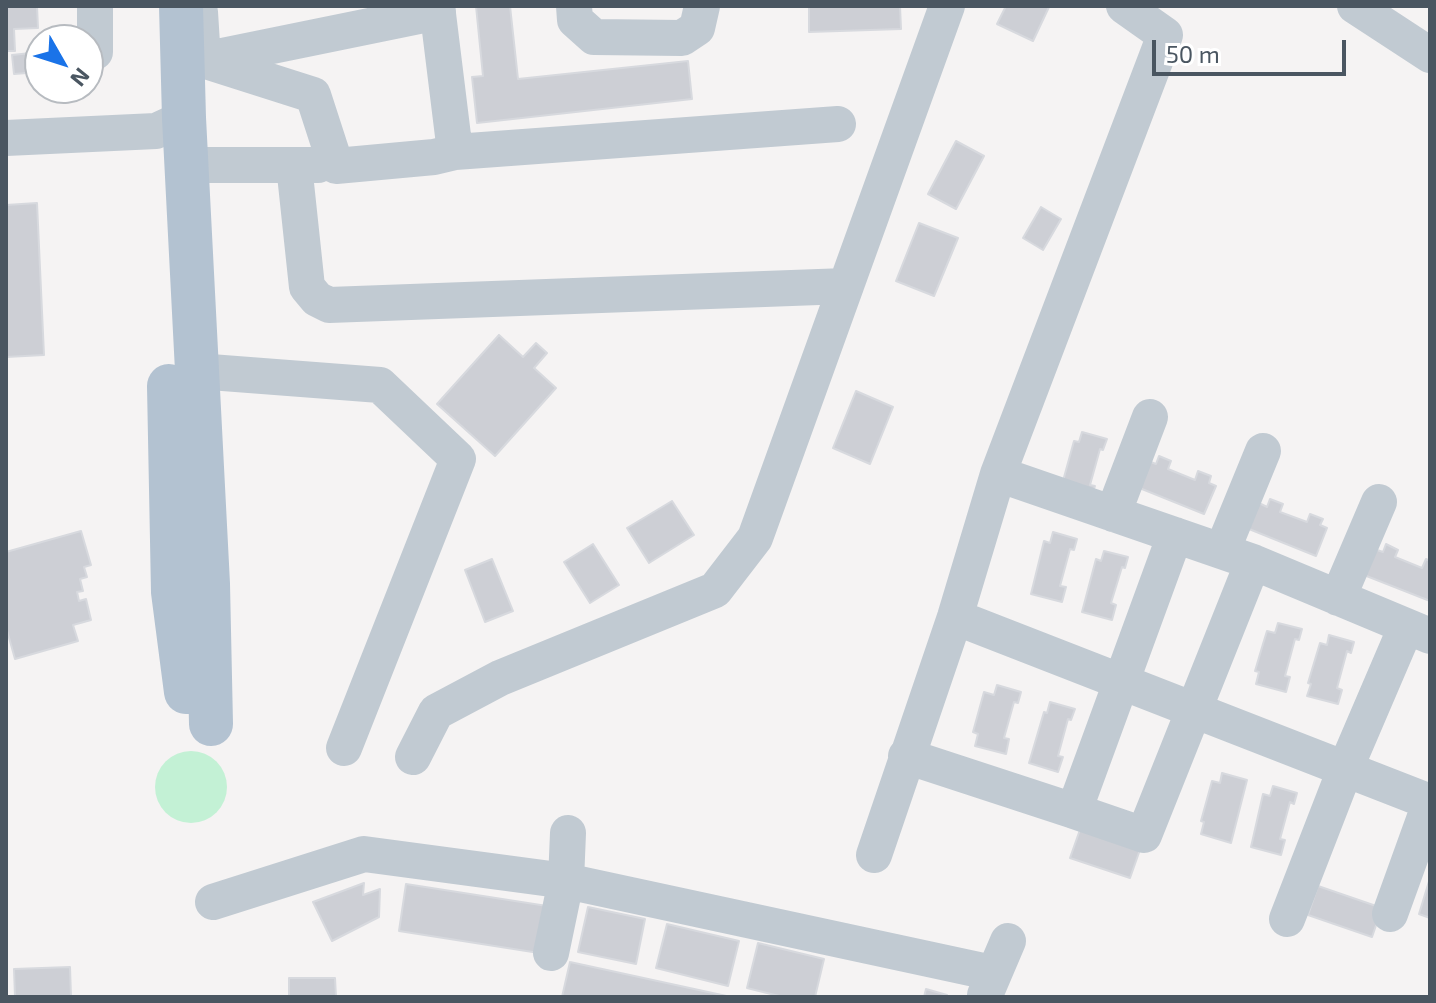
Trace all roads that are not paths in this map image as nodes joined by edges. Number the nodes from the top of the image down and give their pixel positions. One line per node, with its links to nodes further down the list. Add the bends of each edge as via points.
1 (152, 6): 13 (main road)
2 (181, 6): 13 (main road)
3 (200, 6): 11 (street)
4 (574, 6): 5 (street, via 575,20 594,37 682,38 697,28)
5 (702, 6)
6 (947, 6): 19 (street)
7 (1124, 6): 23 (street, via 1165,35)
8 (1355, 6): 10 (street)
9 (437, 9): 11 (street); 15 (street)
10 (1430, 55)
11 (203, 60): 18 (street, via 313,95)
12 (838, 124): 15 (street)
13 (170, 125): 14 (street); 16 (main road); 20 (main road, via 173,592 201,723 208,584)
14 (6, 138)
15 (455, 152): 18 (street)
16 (186, 165): 17 (street); 20 (main road)
17 (294, 165): 18 (street); 19 (street, via 307,287 329,305)
18 (336, 166)
19 (846, 286): 35 (street, via 755,538 715,590 500,678 436,712)
20 (197, 371): 33 (street, via 380,385 458,459)
21 (1150, 417): 25 (street)
22 (1263, 451): 27 (street)
23 (998, 474): 25 (street); 29 (street)
24 (1379, 502): 28 (street)
25 (1113, 514): 26 (street)
26 (1175, 535): 27 (street); 31 (street)
27 (1238, 556): 28 (street); 32 (street)
28 (1338, 598): 30 (street)
29 (955, 617): 31 (street); 34 (street)
30 (1418, 631): 36 (street)
31 (1123, 681): 32 (street); 38 (street)
32 (1193, 709): 36 (street); 38 (street, via 1144,835)
33 (344, 748)
34 (906, 756): 38 (street); 40 (street)
35 (413, 757)
36 (1346, 767): 37 (street); 44 (street)
37 (1430, 803): 43 (street)
38 (1074, 811)
39 (568, 833): 41 (street)
40 (874, 855)
41 (566, 881): 42 (street, via 364,854); 46 (street); 47 (street)
42 (213, 902)
43 (1390, 914)
44 (1287, 919)
45 (1008, 941): 47 (street)
46 (551, 953)
47 (988, 985)

